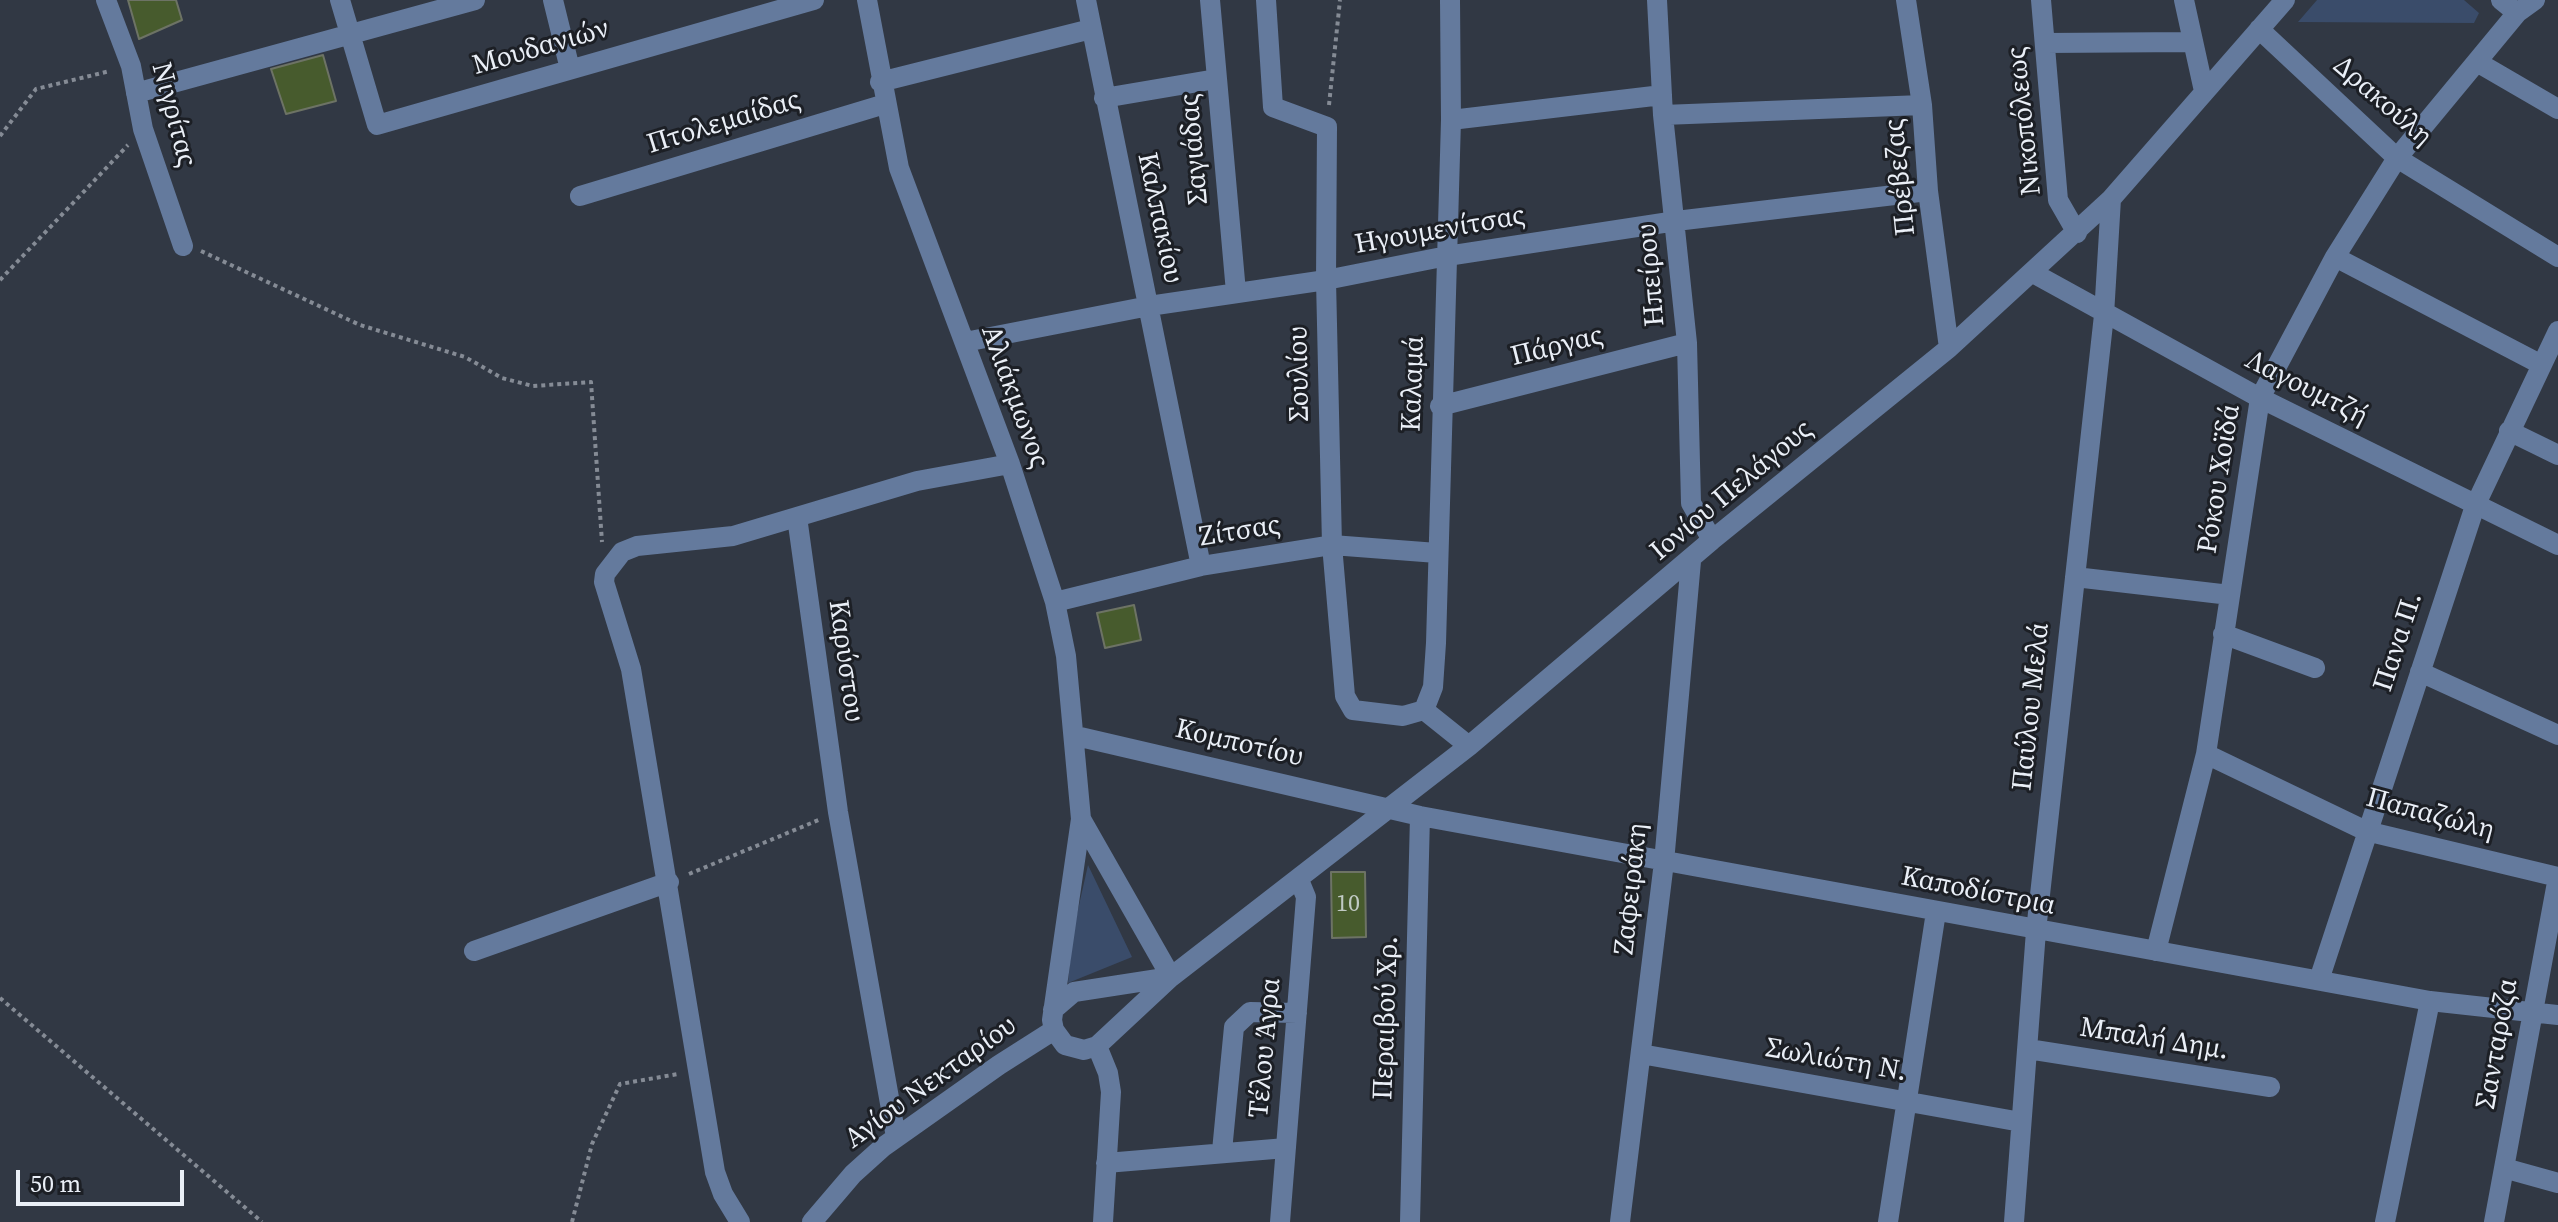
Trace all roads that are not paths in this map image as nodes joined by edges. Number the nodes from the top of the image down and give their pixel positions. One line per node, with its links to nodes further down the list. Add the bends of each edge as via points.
1 (106, 0): 28 (street, Νιγρίτας)
2 (340, 0): 20 (street)
3 (475, 0): 20 (street)
4 (553, 0): 24 (street)
5 (814, 0): 24 (street, Μουδανιών)
6 (867, 0): 26 (street, Αλιάκμωνος)
7 (1086, 0): 18 (street, Καλπακίου)
8 (1210, 0): 25 (street, Σαγιάδας)
9 (1266, 0): 46 (street, Σουλίου, via 1273,107 1327,127)
10 (1450, 0): 34 (street, Καλαμά)
11 (1657, 0): 31 (street, Ηπείρου)
12 (1906, 0): 32 (street, Πρέβεζας)
13 (2041, 0): 22 (street, Νικοπόλεως)
14 (2184, 0): 21 (street)
15 (2285, 0): 19 (street, Ιονίου Πελάγους)
16 (2535, 0): 17 (street, Ρόκου Χοϊδά)
17 (2509, 7): 23 (street, Ρόκου Χοϊδά)
18 (1091, 29): 26 (street); 29 (street, Καλπακίου)
19 (2259, 29): 27 (street, Ιονίου Πελάγους); 35 (street, Δρακούλη)
20 (348, 33): 24 (street, Μουδανιών, via 377,125); 28 (street)
21 (2192, 42): 22 (street); 27 (street)
22 (2045, 43): 40 (street, Νικοπόλεως, via 2058,200)
23 (2477, 62): 33 (street); 35 (street, Ρόκου Χοϊδά)
24 (570, 69)
25 (1216, 79): 29 (street); 47 (street, Σαγιάδας)
26 (880, 82): 30 (street, Αλιάκμωνος)
27 (2204, 91): 38 (street, Ιονίου Πελάγους)
28 (136, 93): 41 (street, Νιγρίτας)
29 (1104, 98): 48 (street, Καλπακίου)
30 (885, 104): 37 (street, Πτολεμαίδας); 51 (street, Αλιάκμωνος, via 899,168)
31 (1663, 105): 32 (street); 34 (street); 39 (street, Ηπείρου)
32 (1922, 105): 36 (street, Πρέβεζας)
33 (2558, 109)
34 (1451, 120): 42 (street, Καλαμά)
35 (2397, 158): 43 (street, Ρόκου Χοϊδά); 44 (street, Δρακούλη)
36 (1928, 191): 39 (street, Ηγουμενίτσας); 53 (street, Πρέβεζας)
37 (580, 196)
38 (2111, 199): 40 (street, Ιονίου Πελάγους); 49 (street, Παύλου Μελά)
39 (1676, 221): 42 (street, Ηγουμενίτσας); 52 (street, Ηπείρου)
40 (2077, 233): 45 (street, Ιονίου Πελάγους)
41 (183, 246)
42 (1447, 256): 46 (street, Ηγουμενίτσας); 56 (street, Καλαμά)
43 (2335, 257): 54 (street); 55 (street, Ρόκου Χοϊδά)
44 (2558, 257)
45 (2033, 273): 49 (street, Λαγουμτζή); 53 (street, Ιονίου Πελάγους)
46 (1326, 280): 47 (street, Ηγουμενίτσας); 63 (street, Σουλίου)
47 (1236, 292): 48 (street, Ηγουμενίτσας)
48 (1149, 306): 51 (street, Ηγουμενίτσας); 67 (street, Καλπακίου)
49 (2104, 315): 55 (street, Λαγουμτζή); 68 (street, Παύλου Μελά)
50 (2558, 331): 54 (street, Πανα Π.)
51 (965, 342): 59 (street, Αλιάκμωνος)
52 (1687, 343): 56 (street, Πάργας); 62 (street, Ηπείρου, via 1691,503)
53 (1949, 348): 62 (street, Ιονίου Πελάγους)
54 (2540, 364): 57 (street, Πανα Π.)
55 (2260, 398): 60 (street, Λαγουμτζή); 69 (street, Ρόκου Χοϊδά)
56 (1440, 406): 65 (street, Καλαμά)
57 (2509, 431): 58 (street); 60 (street, Πανα Π.)
58 (2558, 455)
59 (1010, 464): 61 (street, via 917,481); 70 (street, Αλιάκμωνος)
60 (2475, 506): 64 (street, Λαγουμτζή); 73 (street, Πανα Π.)
61 (797, 517): 86 (street, via 733,536 637,546 612,561 604,582 631,669); 104 (street, Καρύστου, via 838,812)
62 (1712, 540): 66 (street, Ιονίου Πελάγους)
63 (1332, 545): 65 (street, Ζίτσας); 67 (street, Ζίτσας); 74 (street, Σουλίου, via 1345,696 1353,710 1403,716)
64 (2558, 545)
65 (1437, 553): 74 (street, Καλαμά, via 1433,687)
66 (1691, 561): 77 (street, Ιονίου Πελάγους); 83 (street, Ζαφειράκη)
67 (1201, 566): 70 (street, Ζίτσας)
68 (2075, 577): 69 (street); 88 (street, Παύλου Μελά)
69 (2230, 595): 71 (street, Ρόκου Χοϊδά)
70 (1055, 602): 76 (street, Αλιάκμωνος)
71 (2223, 634): 72 (street); 78 (street, Ρόκου Χοϊδά)
72 (2315, 668)
73 (2420, 672): 75 (street); 82 (street, Πανα Π.)
74 (1424, 710): 77 (street)
75 (2558, 735)
76 (1076, 736): 79 (street, Κομποτίου); 81 (street, Αλιάκμωνος)
77 (1469, 746): 79 (street, Ιονίου Πελάγους)
78 (2206, 754): 82 (street, Παπαζώλη); 90 (street, Ρόκου Χοϊδά)
79 (1391, 808): 80 (street, Καποδίστρια); 85 (street, Ιονίου Πελάγους)
80 (1420, 816): 83 (street, Καποδίστρια); 114 (street, Περαιβού Χρ.)
81 (1081, 819): 91 (street, Αλιάκμωνος); 97 (street, Αλιάκμωνος)
82 (2366, 831): 84 (street, Παπαζώλη); 92 (street, Πανα Π.)
83 (1664, 862): 87 (street, Καποδίστρια); 100 (street, Ζαφειράκη)
84 (2558, 877): 95 (street, Σανταρόζα)
85 (1299, 880): 91 (street, Ιονίου Πελάγους); 94 (street, Τέλου Άγρα, via 1306,897)
86 (669, 882): 89 (street); 110 (street, via 715,1172)
87 (1936, 912): 88 (street, Καποδίστρια); 102 (street)
88 (2036, 931): 90 (street, Καποδίστρια); 99 (street, Παύλου Μελά)
89 (474, 951)
90 (2156, 951): 92 (street, Καποδίστρια)
91 (1171, 977): 97 (street, Αγίου Νεκταρίου, via 1074,992); 98 (street)
92 (2319, 980): 93 (street, Καποδίστρια)
93 (2430, 1001): 95 (street, Καποδίστρια); 118 (street)
94 (1297, 1013): 105 (street, Τέλου Άγρα); 106 (street, via 1250,1012 1234,1027)
95 (2532, 1013): 96 (street, Καποδίστρια); 108 (street, Σανταρόζα)
96 (2558, 1015)
97 (1054, 1020): 98 (street, Αγίου Νεκταρίου, via 1073,1049); 104 (street, Αγίου Νεκταρίου)
98 (1097, 1046): 107 (street, via 1111,1092)
99 (2028, 1049): 101 (street, Μπαλή Δημ.); 103 (street, Παύλου Μελά)
100 (1641, 1054): 102 (street, Σωλιώτη Ν.); 115 (street, Ζαφειράκη)
101 (2270, 1087)
102 (1906, 1102): 103 (street, Σωλιώτη Ν.); 116 (street)
103 (2021, 1122): 117 (street, Παύλου Μελά)
104 (896, 1137): 111 (street, Αγίου Νεκταρίου, via 853,1174)
105 (1286, 1148): 106 (street); 113 (street, Τέλου Άγρα)
106 (1222, 1151): 107 (street)
107 (1106, 1163): 112 (street)
108 (2504, 1168): 109 (street); 119 (street, Σανταρόζα)
109 (2558, 1183)
110 (740, 1222)
111 (812, 1222)
112 (1103, 1222)
113 (1280, 1222)
114 (1410, 1222)
115 (1620, 1222)
116 (1888, 1222)
117 (2014, 1222)
118 (2385, 1222)
119 (2494, 1222)

